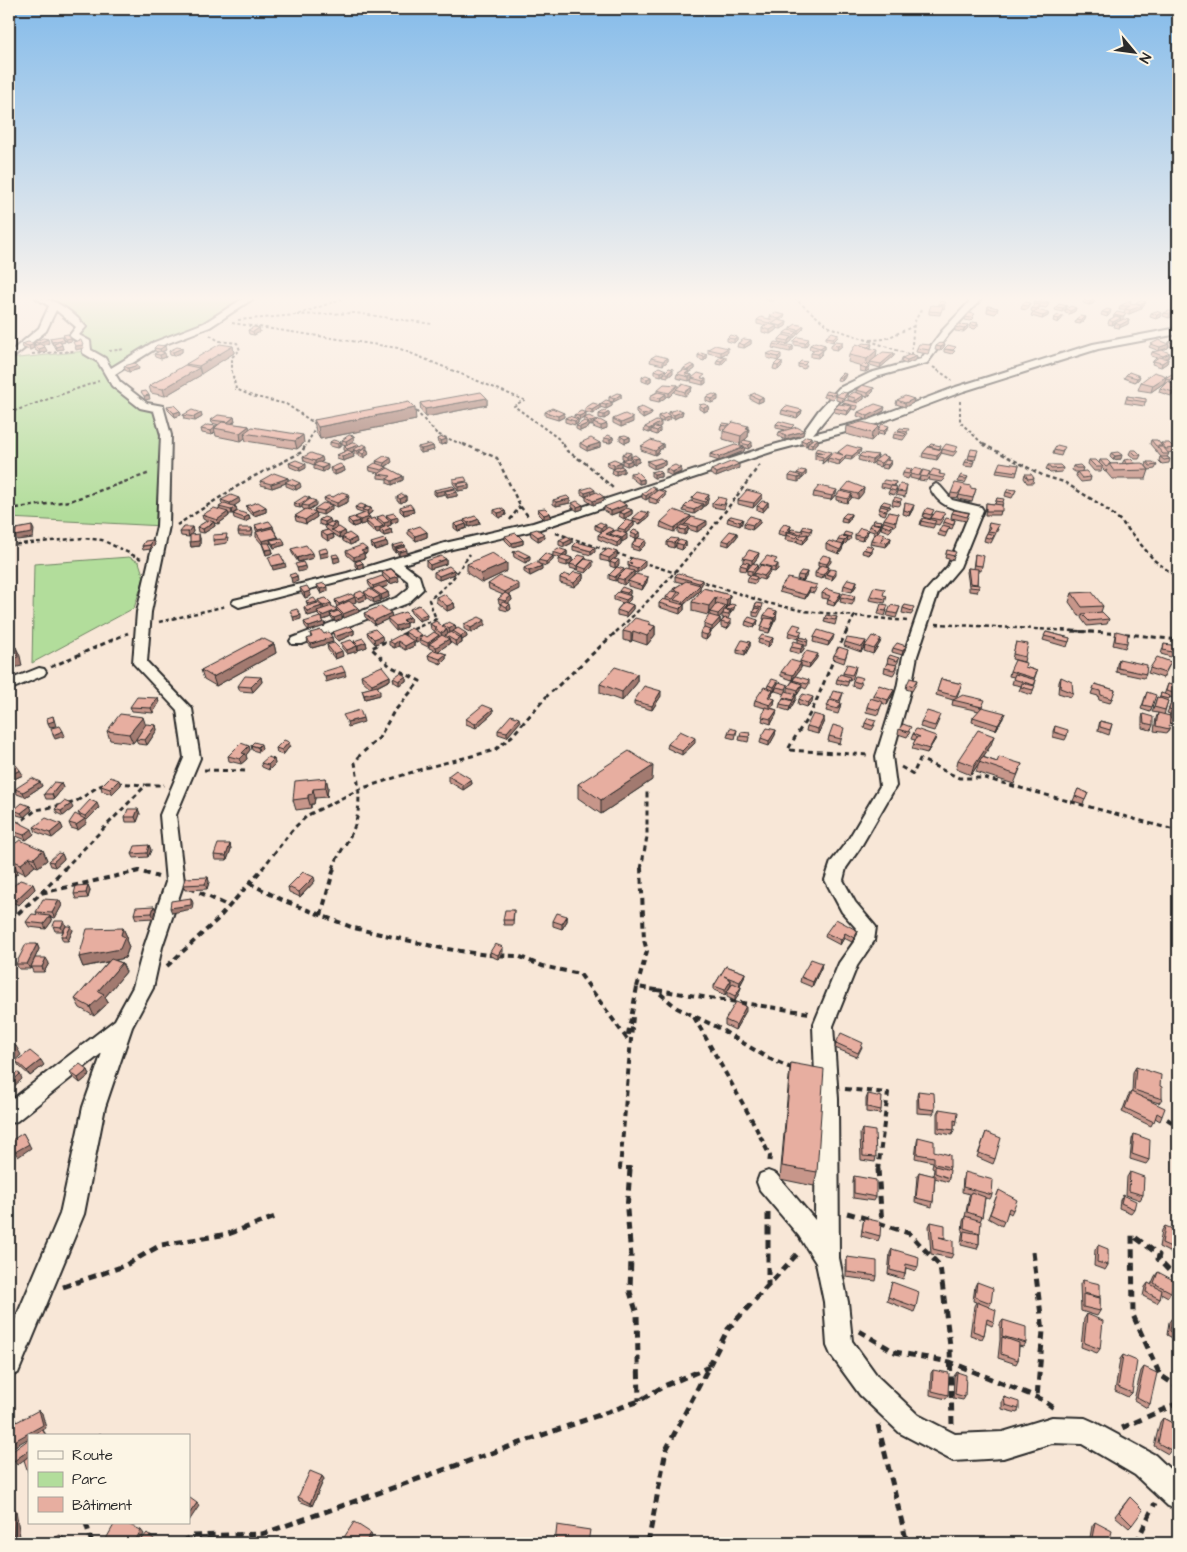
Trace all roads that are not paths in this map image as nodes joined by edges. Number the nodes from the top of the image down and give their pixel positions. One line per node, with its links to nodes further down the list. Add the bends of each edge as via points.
1 (108, 370): 5 (street)
2 (114, 370): 5 (street)
3 (888, 370): 6 (street, via 873,374 843,390)
4 (1019, 370): 6 (street, via 872,422)
5 (110, 373): 13 (street, via 116,384 144,406 158,408 166,435 162,536 144,612 140,663 184,709 192,758 168,815 175,882 143,988)
6 (804, 439): 8 (street, via 536,526)
7 (936, 488): 16 (street, via 946,504 977,510 954,567 932,592 910,656 884,756 888,786 837,867 834,880 848,907 867,927 865,941 849,963 823,1026)
8 (393, 563): 9 (street); 10 (street, via 414,579 416,589 403,600)
9 (239, 603)
10 (297, 641)
11 (39, 672): 12 (street)
12 (9, 686)
13 (122, 1026): 14 (street); 17 (street, via 94,1107 72,1214)
14 (9, 1114)
15 (768, 1182): 16 (street)
16 (827, 1258): 18 (street, via 840,1346 868,1386 909,1424 953,1448 1003,1445 1052,1430 1092,1435 1145,1465)
17 (9, 1364)
18 (1171, 1489)

